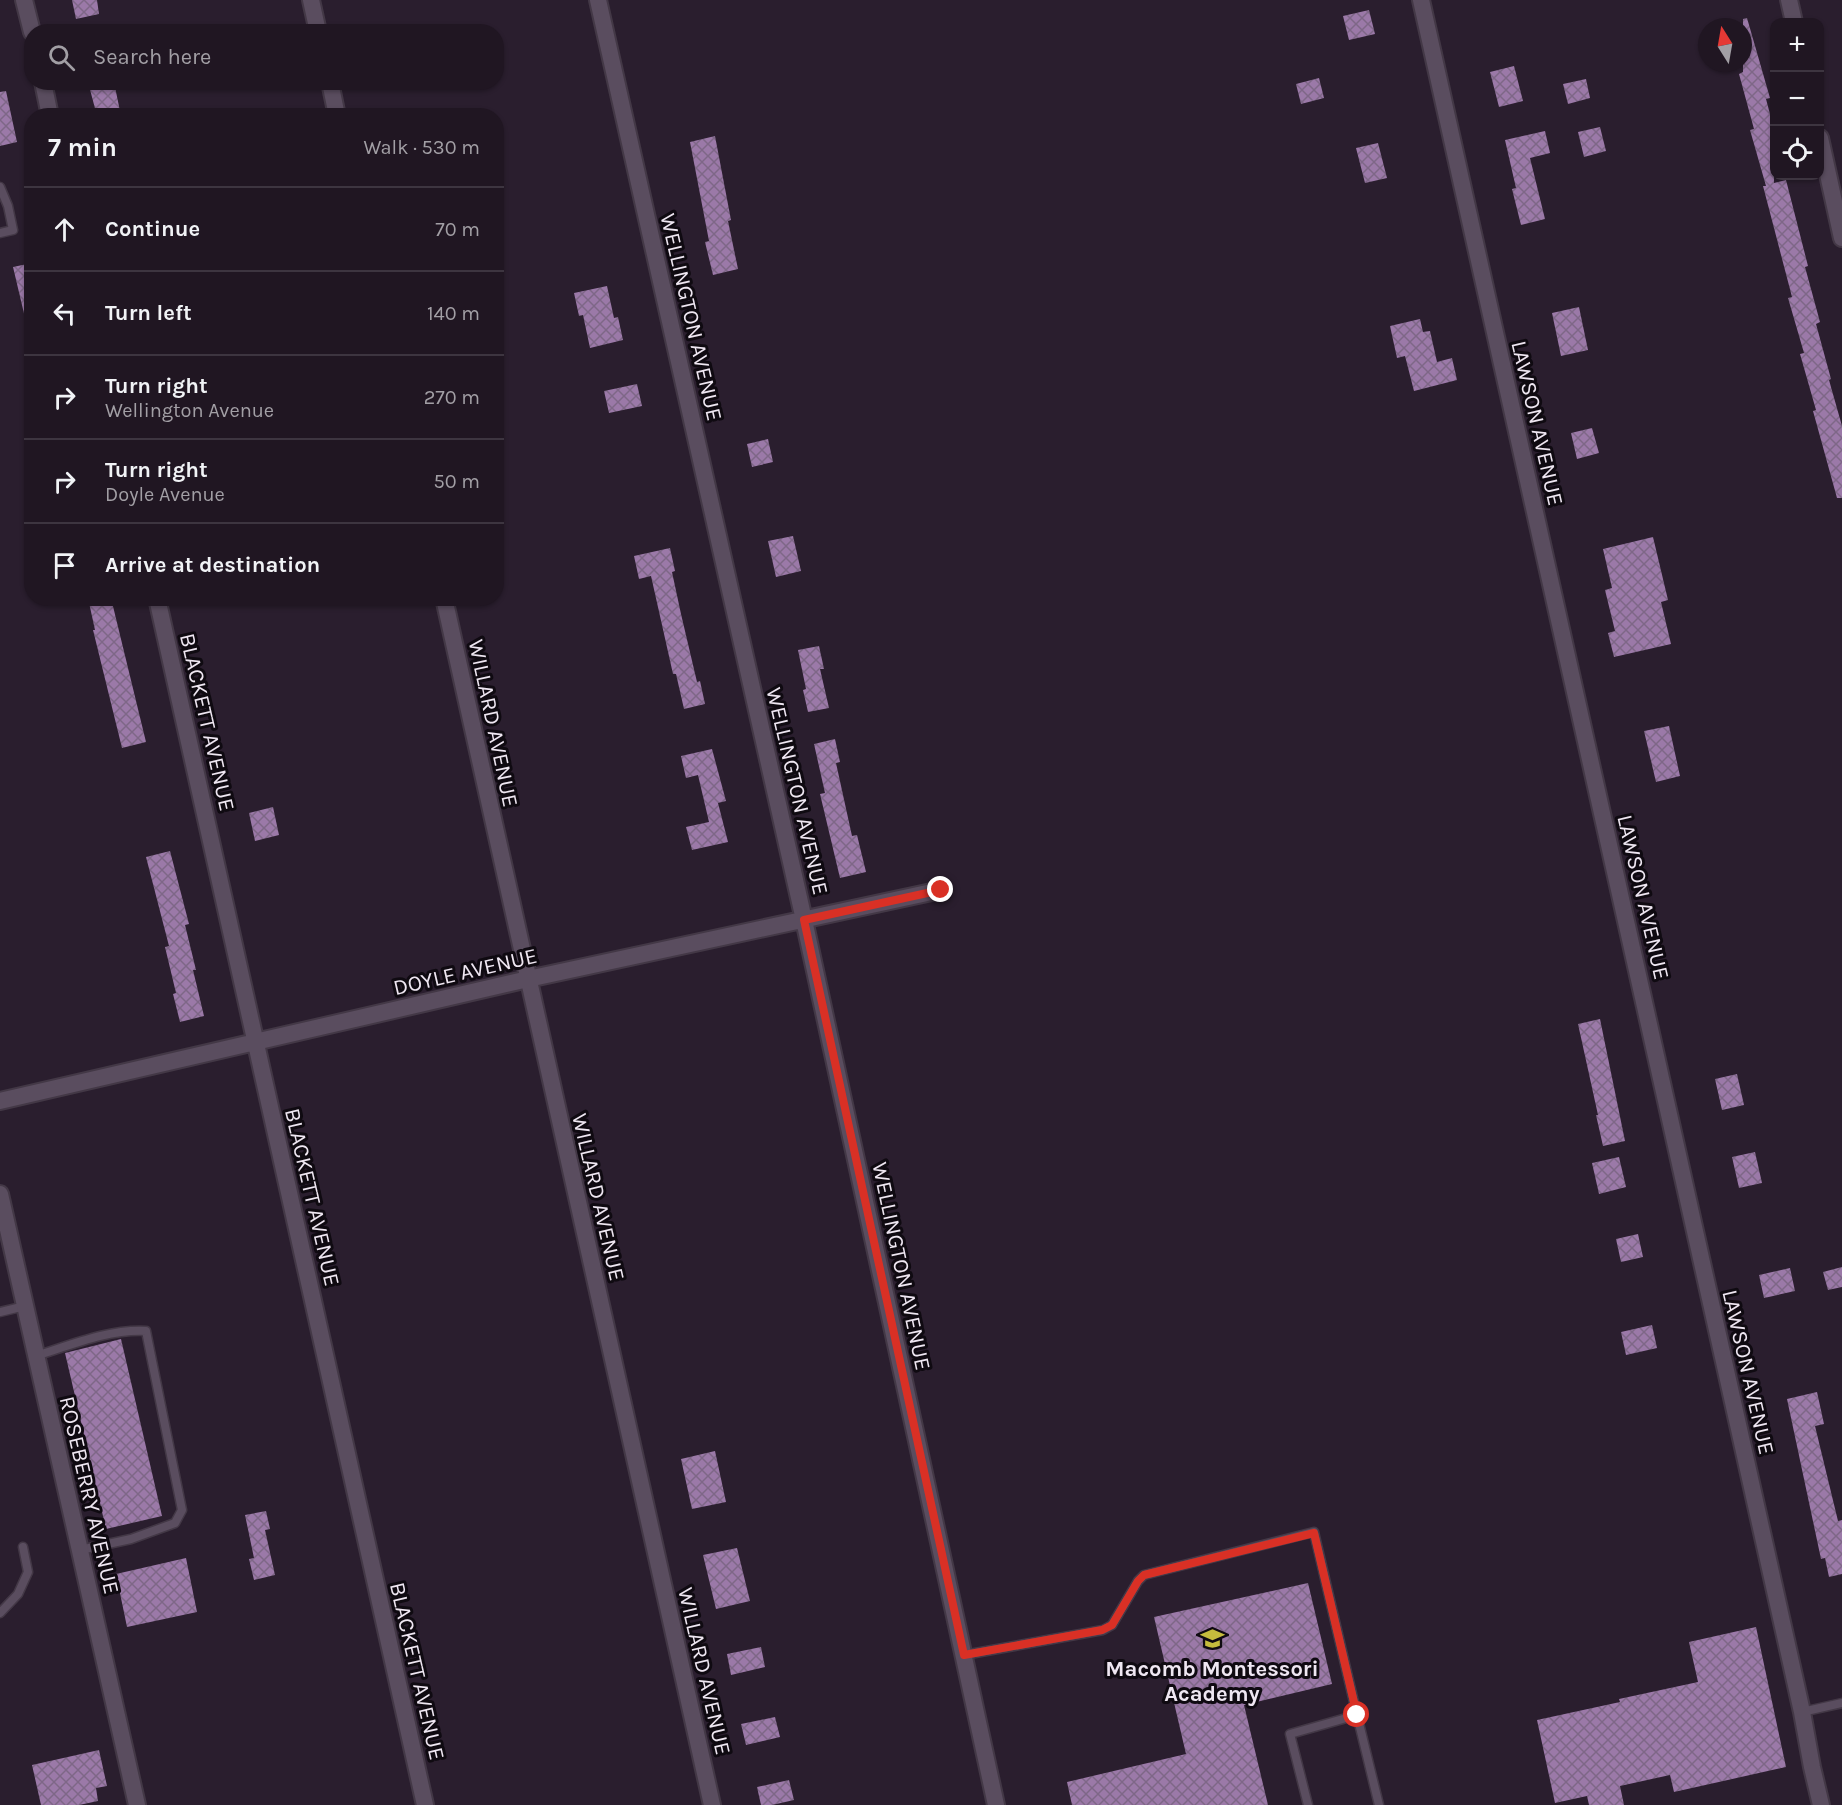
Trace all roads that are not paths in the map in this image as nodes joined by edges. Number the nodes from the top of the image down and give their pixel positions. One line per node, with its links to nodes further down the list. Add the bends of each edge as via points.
1 (24, 0): 7 (street)
2 (311, 0): 8 (street)
3 (598, 0): 20 (street, WELLINGTON AVENUE)
4 (1421, 0): 33 (street, LAWSON AVENUE)
5 (1789, 0): 6 (street)
6 (1793, 18)
7 (30, 24)
8 (316, 24)
9 (45, 90): 11 (street)
10 (332, 90): 12 (street)
11 (48, 108)
12 (335, 108)
13 (1824, 156): 16 (street)
14 (0, 187): 15 (lane, via 13,230)
15 (0, 233)
16 (1842, 238)
17 (159, 606): 22 (street, BLACKETT AVENUE)
18 (446, 606): 21 (street, WILLARD AVENUE)
19 (941, 890): 20 (street, DOYLE AVENUE)
20 (804, 920): 21 (street, DOYLE AVENUE); 31 (street, WELLINGTON AVENUE)
21 (528, 979): 22 (street, DOYLE AVENUE); 37 (street, WILLARD AVENUE)
22 (256, 1042): 23 (street, DOYLE AVENUE); 36 (street, BLACKETT AVENUE)
23 (0, 1101)
24 (0, 1194): 25 (street, ROSEBERRY AVENUE)
25 (25, 1306): 26 (lane); 27 (street, ROSEBERRY AVENUE)
26 (0, 1312)
27 (36, 1356): 29 (street, ROSEBERRY AVENUE); 29 (lane, via 91,1339 132,1330 146,1331 182,1510 175,1522 131,1539)
28 (22, 1547): 30 (lane, via 28,1572 18,1594)
29 (80, 1550): 35 (street, ROSEBERRY AVENUE)
30 (0, 1613)
31 (964, 1655): 34 (lane, via 1102,1630 1112,1625 1144,1575 1314,1533); 38 (street, WELLINGTON AVENUE)
32 (1842, 1703): 33 (lane)
33 (1802, 1712): 41 (street, LAWSON AVENUE)
34 (1357, 1715): 39 (lane, via 1290,1734); 40 (lane)
35 (137, 1805)
36 (425, 1805)
37 (712, 1805)
38 (996, 1805)
39 (1308, 1805)
40 (1379, 1805)
41 (1821, 1805)

